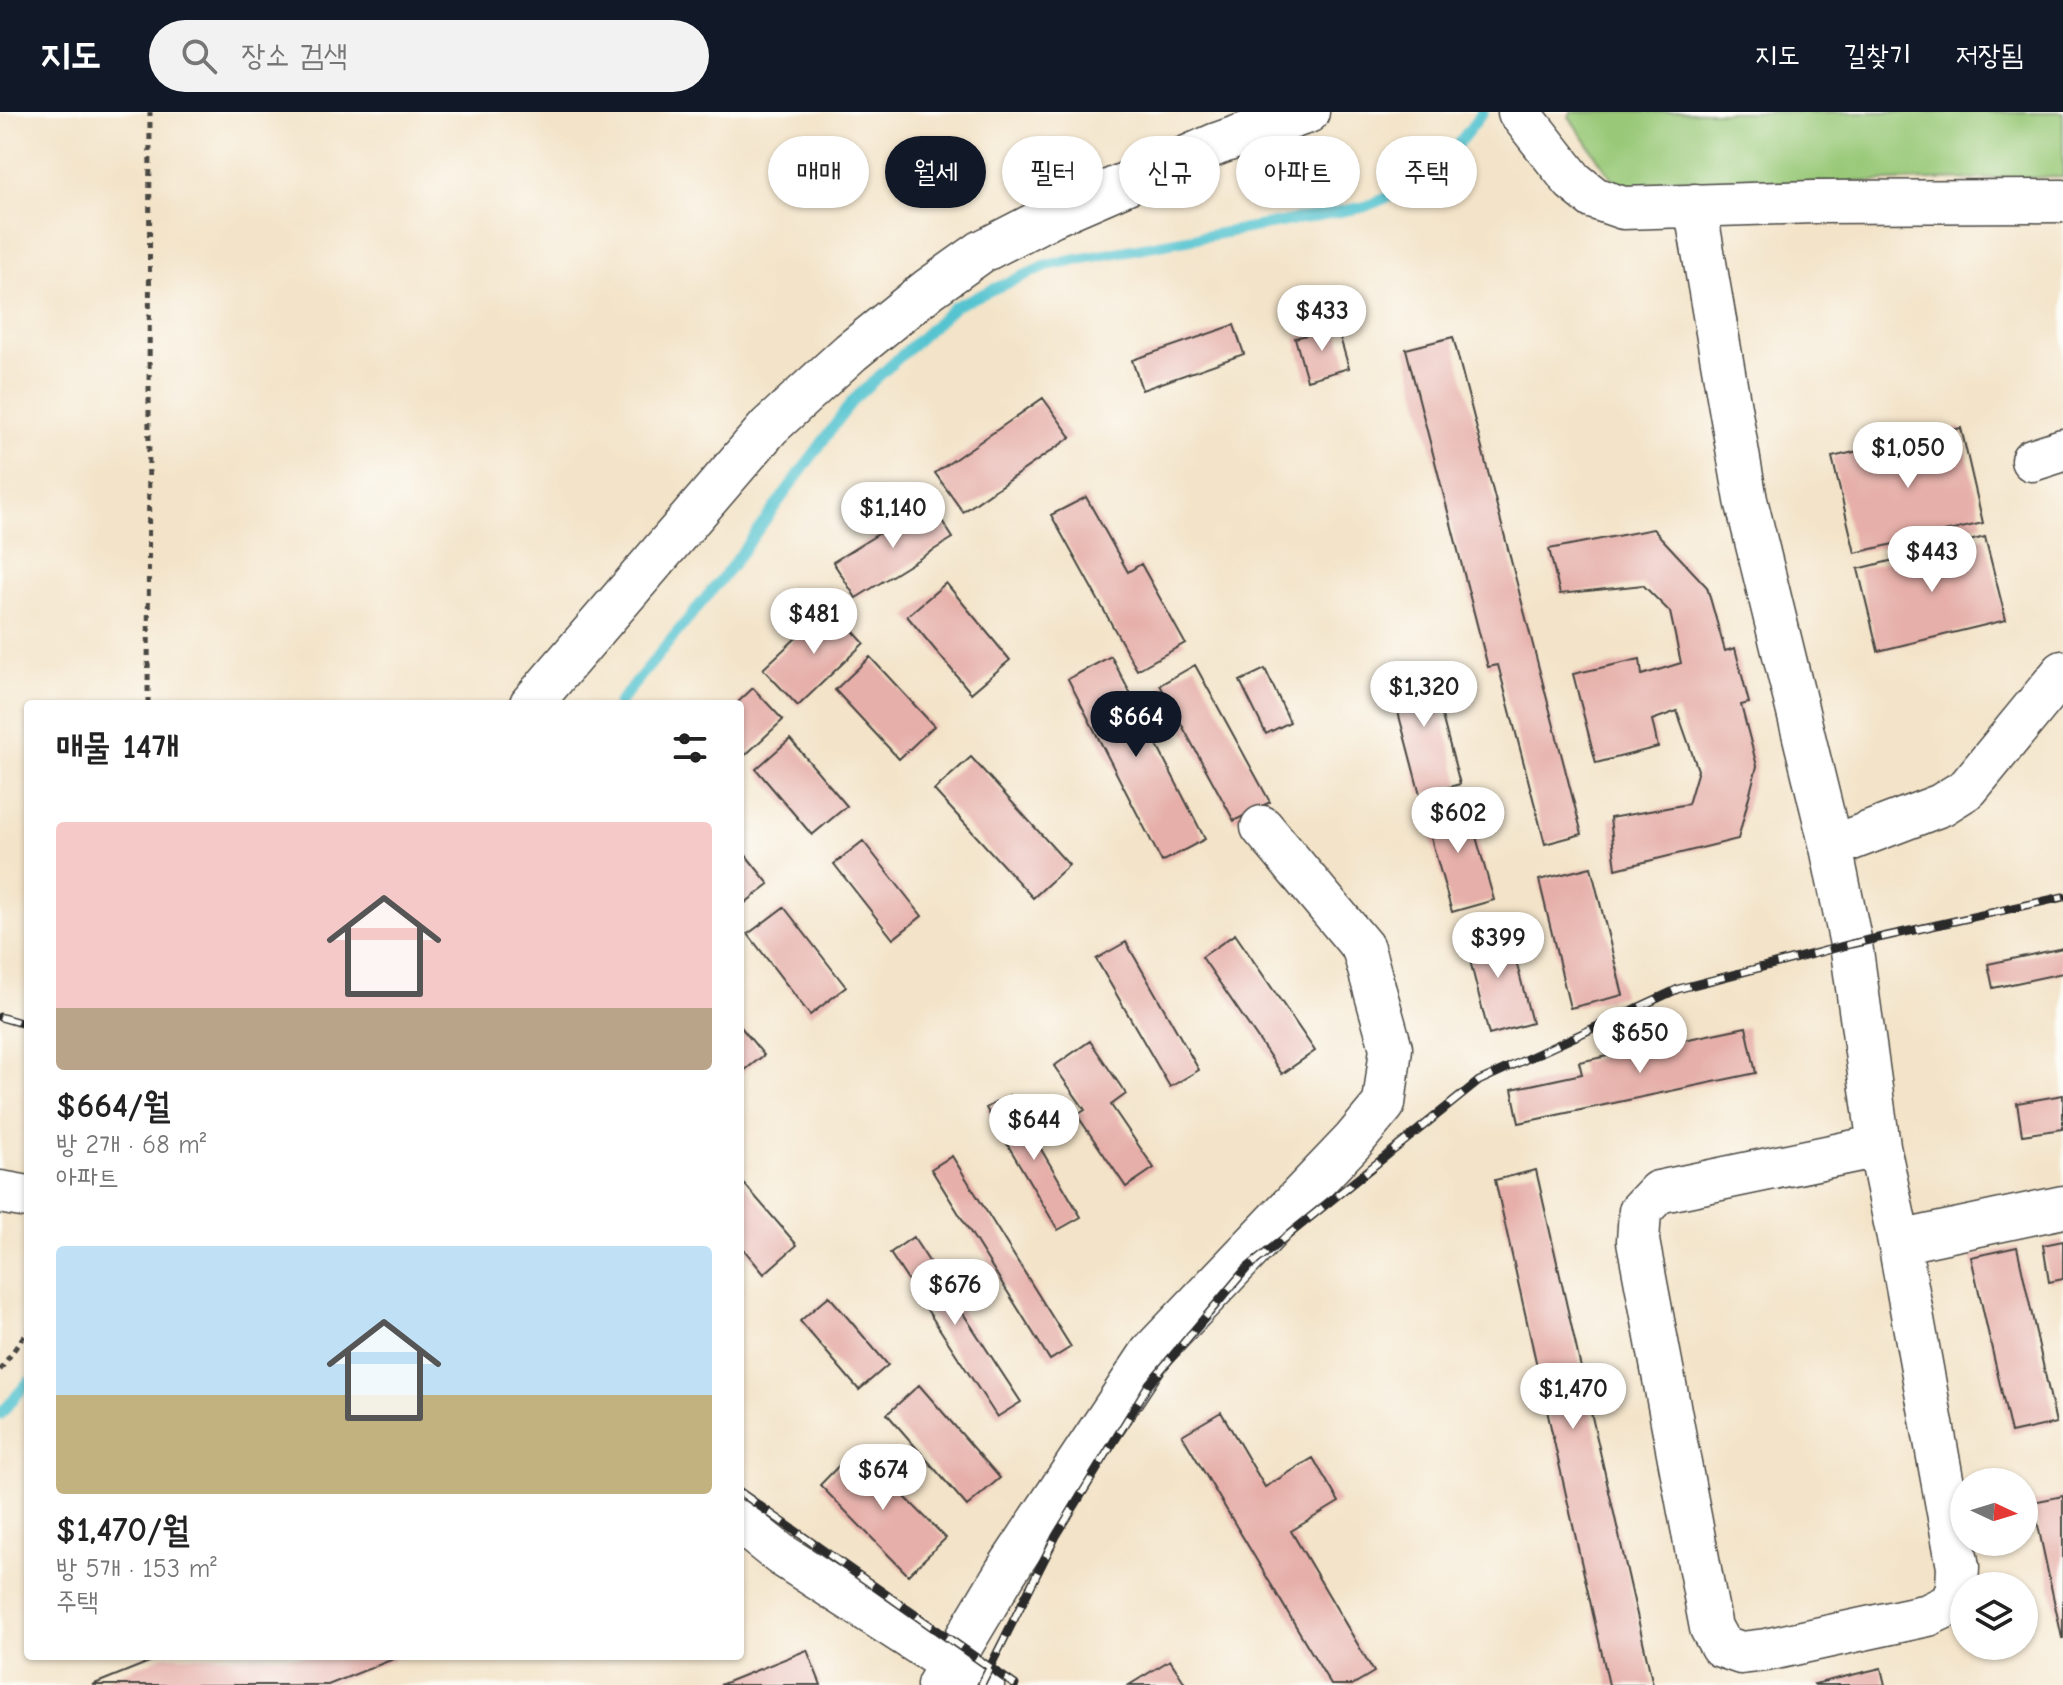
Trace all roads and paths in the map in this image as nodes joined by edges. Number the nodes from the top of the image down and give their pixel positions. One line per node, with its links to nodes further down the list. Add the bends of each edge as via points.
1 (150, 112): 7 (path)
2 (1308, 112): 8 (street, via 1217,144 1051,216 981,252 929,289 769,427)
3 (1523, 117): 5 (street, via 1573,181 1594,198 1623,208)
4 (2063, 201): 5 (street)
5 (1695, 205): 10 (street, via 1746,500)
6 (2063, 672): 10 (street, via 1968,788 1941,805)
7 (148, 700)
8 (534, 700)
9 (1262, 827): 19 (street, via 1363,948 1391,1048 1384,1104 1151,1353 1005,1573)
10 (1831, 847): 11 (street, via 1851,944)
11 (1879, 1146): 15 (street); 15 (street, via 1658,1192 1640,1211 1638,1241 1711,1628 1721,1646 1741,1653 1766,1650 1928,1615 1951,1604 1958,1567)
12 (0, 1192): 13 (street)
13 (24, 1196)
14 (2063, 1207): 15 (street)
15 (1899, 1242)
16 (24, 1336): 17 (path)
17 (0, 1370)
18 (744, 1525): 20 (street)
19 (938, 1685)
20 (983, 1685)

